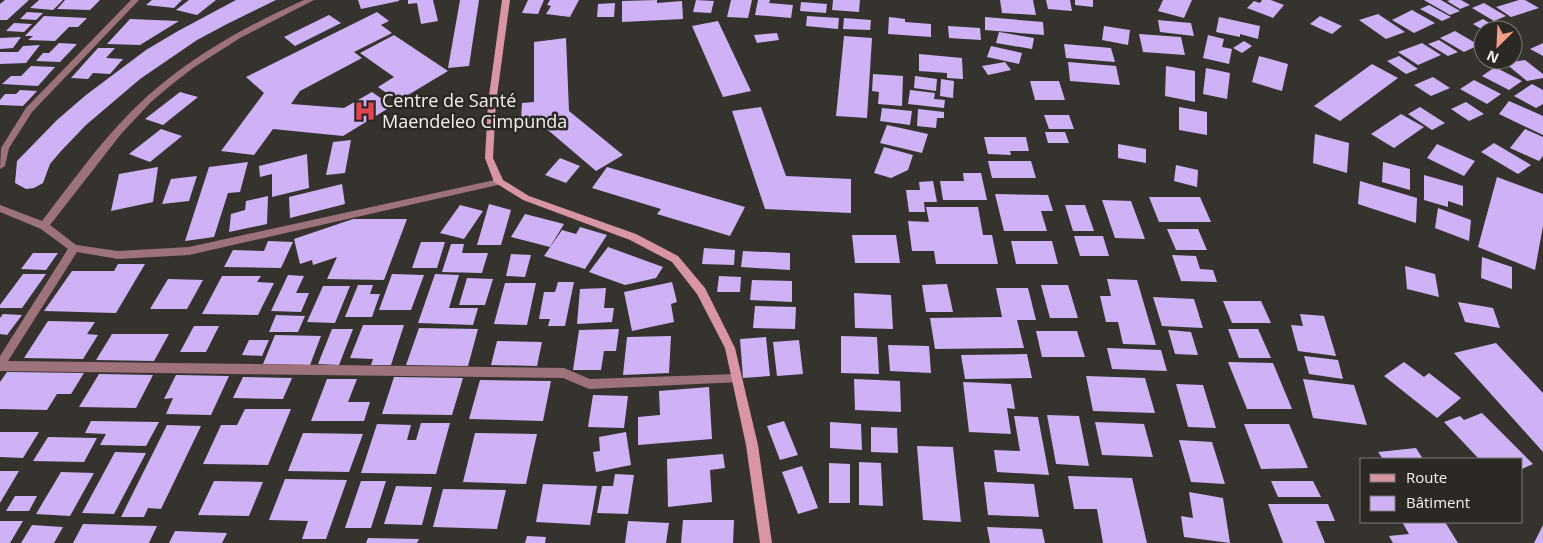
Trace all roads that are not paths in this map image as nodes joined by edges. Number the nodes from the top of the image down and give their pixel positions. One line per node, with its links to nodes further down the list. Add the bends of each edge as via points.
1 (135, 0): 4 (street, via 29,110 5,148)
2 (310, 0): 7 (street, via 276,14 217,48 169,84 130,118)
3 (506, 0): 5 (street, via 492,103 489,158)
4 (0, 166)
5 (499, 182): 8 (street, via 189,251 118,255); 10 (street, via 526,198 633,237 675,259 701,292 730,348)
6 (0, 208): 7 (street)
7 (44, 226): 8 (street)
8 (74, 248): 9 (street)
9 (0, 365): 10 (street, via 564,373 589,384)
10 (737, 379): 11 (street, via 752,445)
11 (766, 543)

